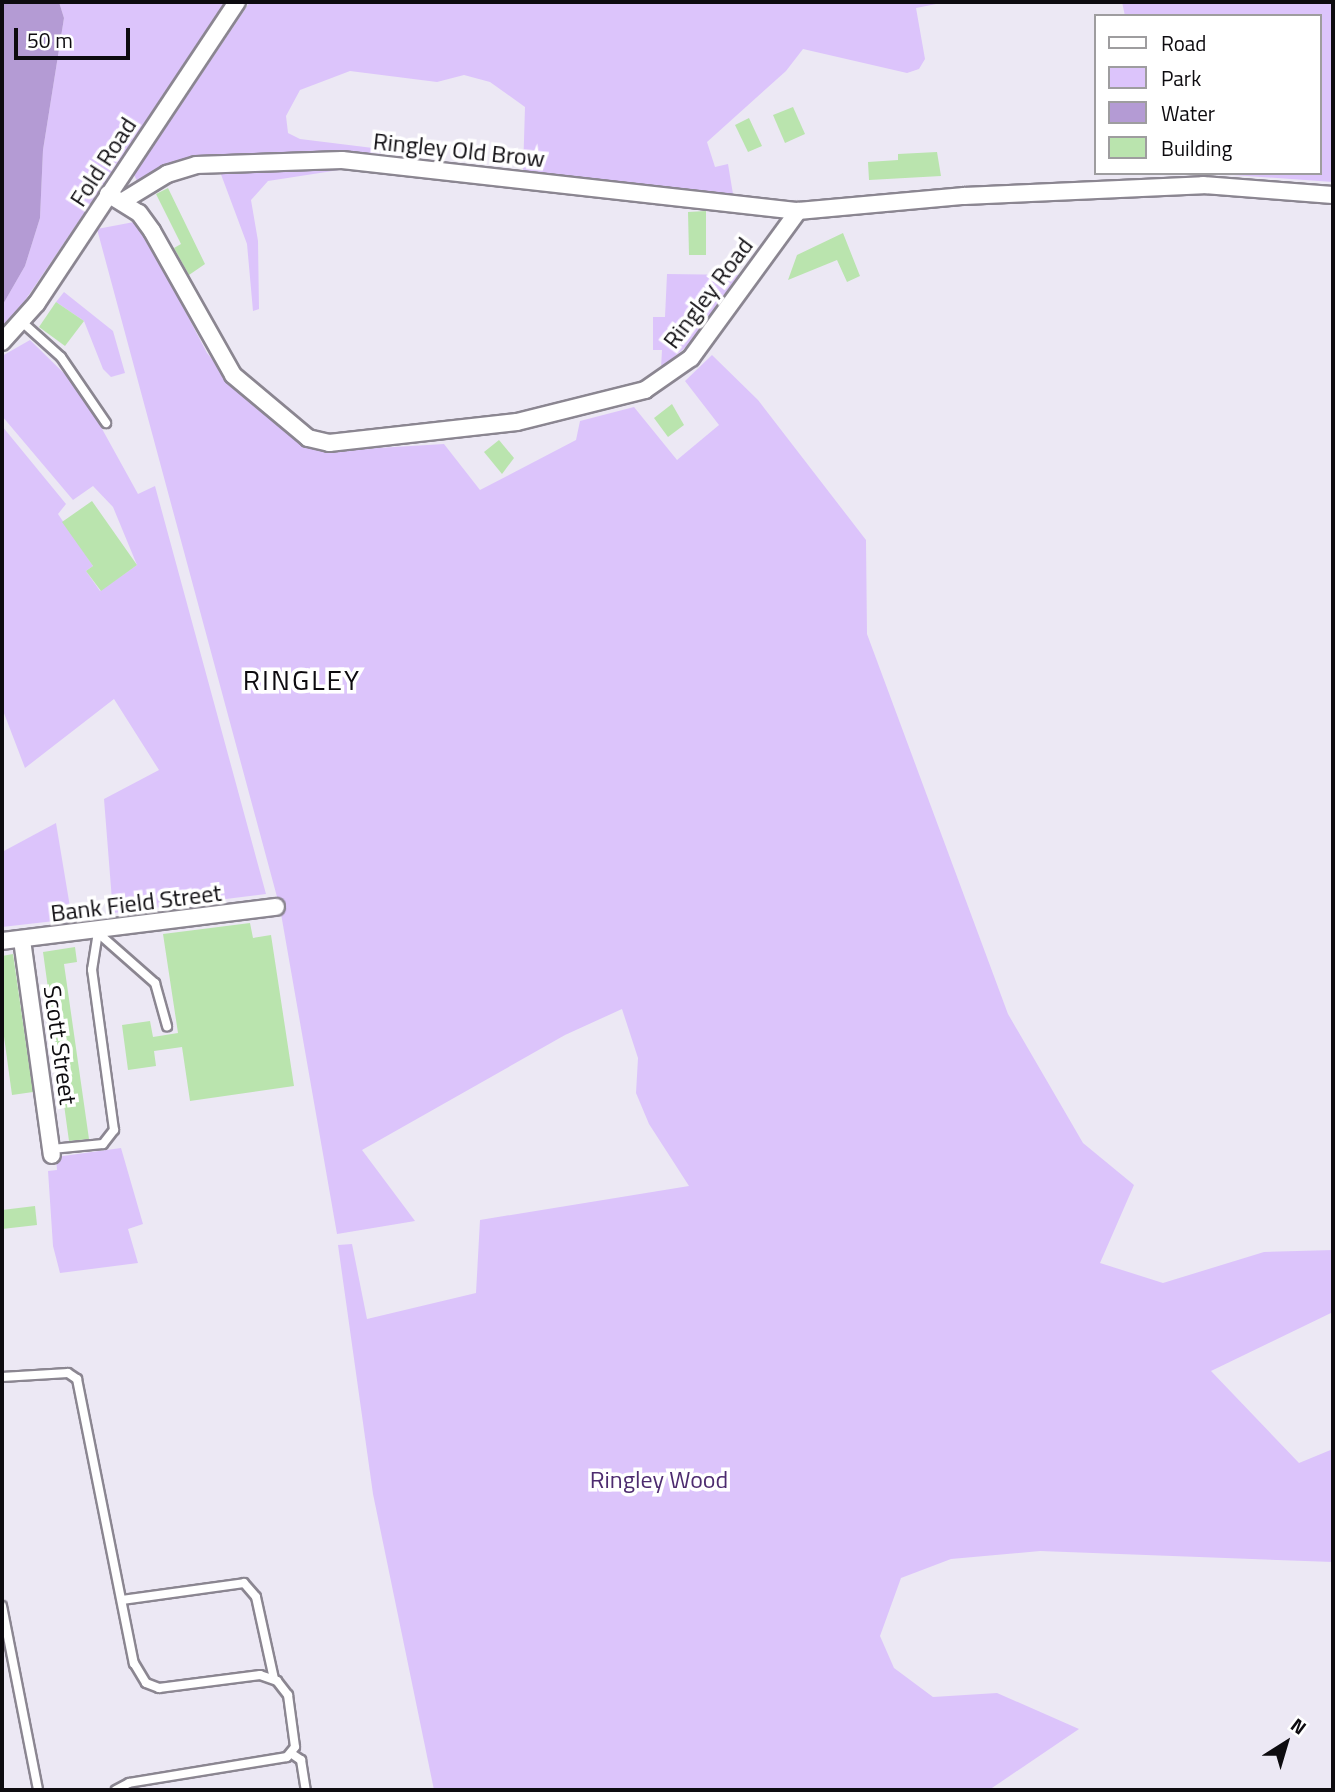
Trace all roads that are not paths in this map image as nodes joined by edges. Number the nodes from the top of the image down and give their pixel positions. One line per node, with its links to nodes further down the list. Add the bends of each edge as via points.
1 (237, 2): 3 (street, Fold Road)
2 (1333, 195): 4 (street, via 1203,185 964,196)
3 (115, 197): 4 (street, Ringley Old Brow, via 196,165 342,160); 4 (street, Ringley Road, via 152,231 233,375 308,438 329,443 517,422 645,390 691,358); 5 (street, Fold Road)
4 (798, 211)
5 (22, 322): 6 (street, Fold Road); 7 (lane, via 61,356)
6 (2, 342)
7 (106, 423)
8 (276, 907): 9 (street, Bank Field Street)
9 (98, 933): 10 (street, Bank Field Street); 12 (lane, via 155,983); 13 (lane, via 92,971 114,1130 103,1144)
10 (22, 940): 11 (street, Bank Field Street); 13 (street, Scott Street)
11 (2, 941)
12 (167, 1026)
13 (52, 1152)
14 (2, 1377): 15 (lane, via 68,1373 77,1379)
15 (122, 1600): 17 (lane, via 134,1663 151,1686 251,1675); 17 (lane, via 244,1583 256,1597)
16 (2, 1606): 19 (lane)
17 (274, 1679): 18 (lane, via 288,1695 295,1733)
18 (292, 1754): 20 (lane, via 129,1783); 21 (lane, via 300,1760)
19 (38, 1790)
20 (117, 1790)
21 (306, 1790)

